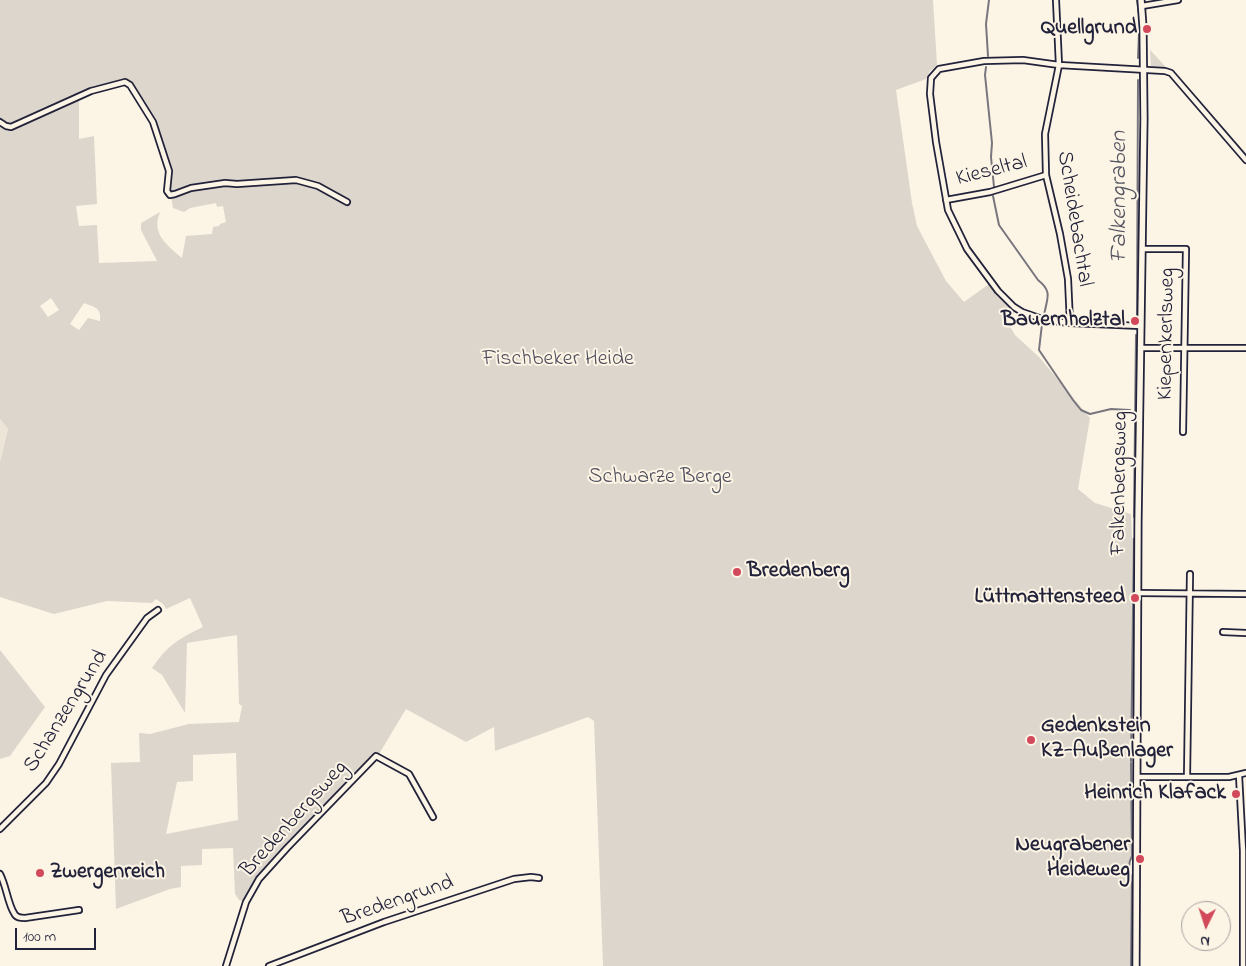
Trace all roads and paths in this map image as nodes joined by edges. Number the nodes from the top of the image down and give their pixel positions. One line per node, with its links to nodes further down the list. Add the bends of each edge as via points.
1 (1056, 0): 4 (street, Scheidebachtal)
2 (1178, 0): 3 (street)
3 (1142, 3): 5 (street, Falkenbergsweg)
4 (1059, 64): 5 (street); 8 (street, Scheidebachtal, via 1045,134); 9 (street, via 1022,60 984,61 943,67 933,74 930,94)
5 (1143, 70): 7 (street, via 1171,74); 11 (street, Falkenbergsweg)
6 (0, 122): 10 (street, via 9,127 16,126 91,91 125,82 153,122 169,171 167,191 170,195 224,183 296,180 318,186)
7 (1246, 160)
8 (1046, 175): 9 (street, Kieseltal, via 990,192); 12 (street, Scheidebachtal, via 1068,279)
9 (946, 200): 12 (street, via 967,249 1008,302 1032,316)
10 (347, 202)
11 (1143, 249): 13 (street, Falkenbergsweg); 15 (street, Kiepenkerlsweg, via 1186,249)
12 (1070, 323): 13 (street)
13 (1141, 326): 14 (street, Falkenbergsweg)
14 (1140, 348): 15 (street); 19 (street, Falkenbergsweg)
15 (1184, 348): 16 (street); 17 (street, Kiepenkerlsweg)
16 (1246, 348)
17 (1183, 432)
18 (1190, 574): 20 (street)
19 (1138, 592): 20 (street); 27 (street, Falkenbergsweg)
20 (1190, 594): 21 (street); 28 (street)
21 (1246, 594)
22 (158, 610): 30 (street, Schanzengrund, via 147,618 106,676 59,764)
23 (1223, 632): 24 (street)
24 (1246, 633)
25 (1246, 773): 26 (street)
26 (1239, 775): 28 (street); 37 (street)
27 (1138, 777): 28 (street); 36 (street, Falkenbergsweg)
28 (1187, 777)
29 (433, 817): 34 (street, Bredenbergsweg, via 409,774 376,756 259,880 246,902)
30 (0, 829)
31 (0, 874): 33 (street, via 17,916 25,918)
32 (539, 878): 35 (street, Bredengrund, via 514,879 384,922)
33 (79, 910)
34 (226, 966)
35 (269, 966)
36 (1136, 966)
37 (1243, 966)

